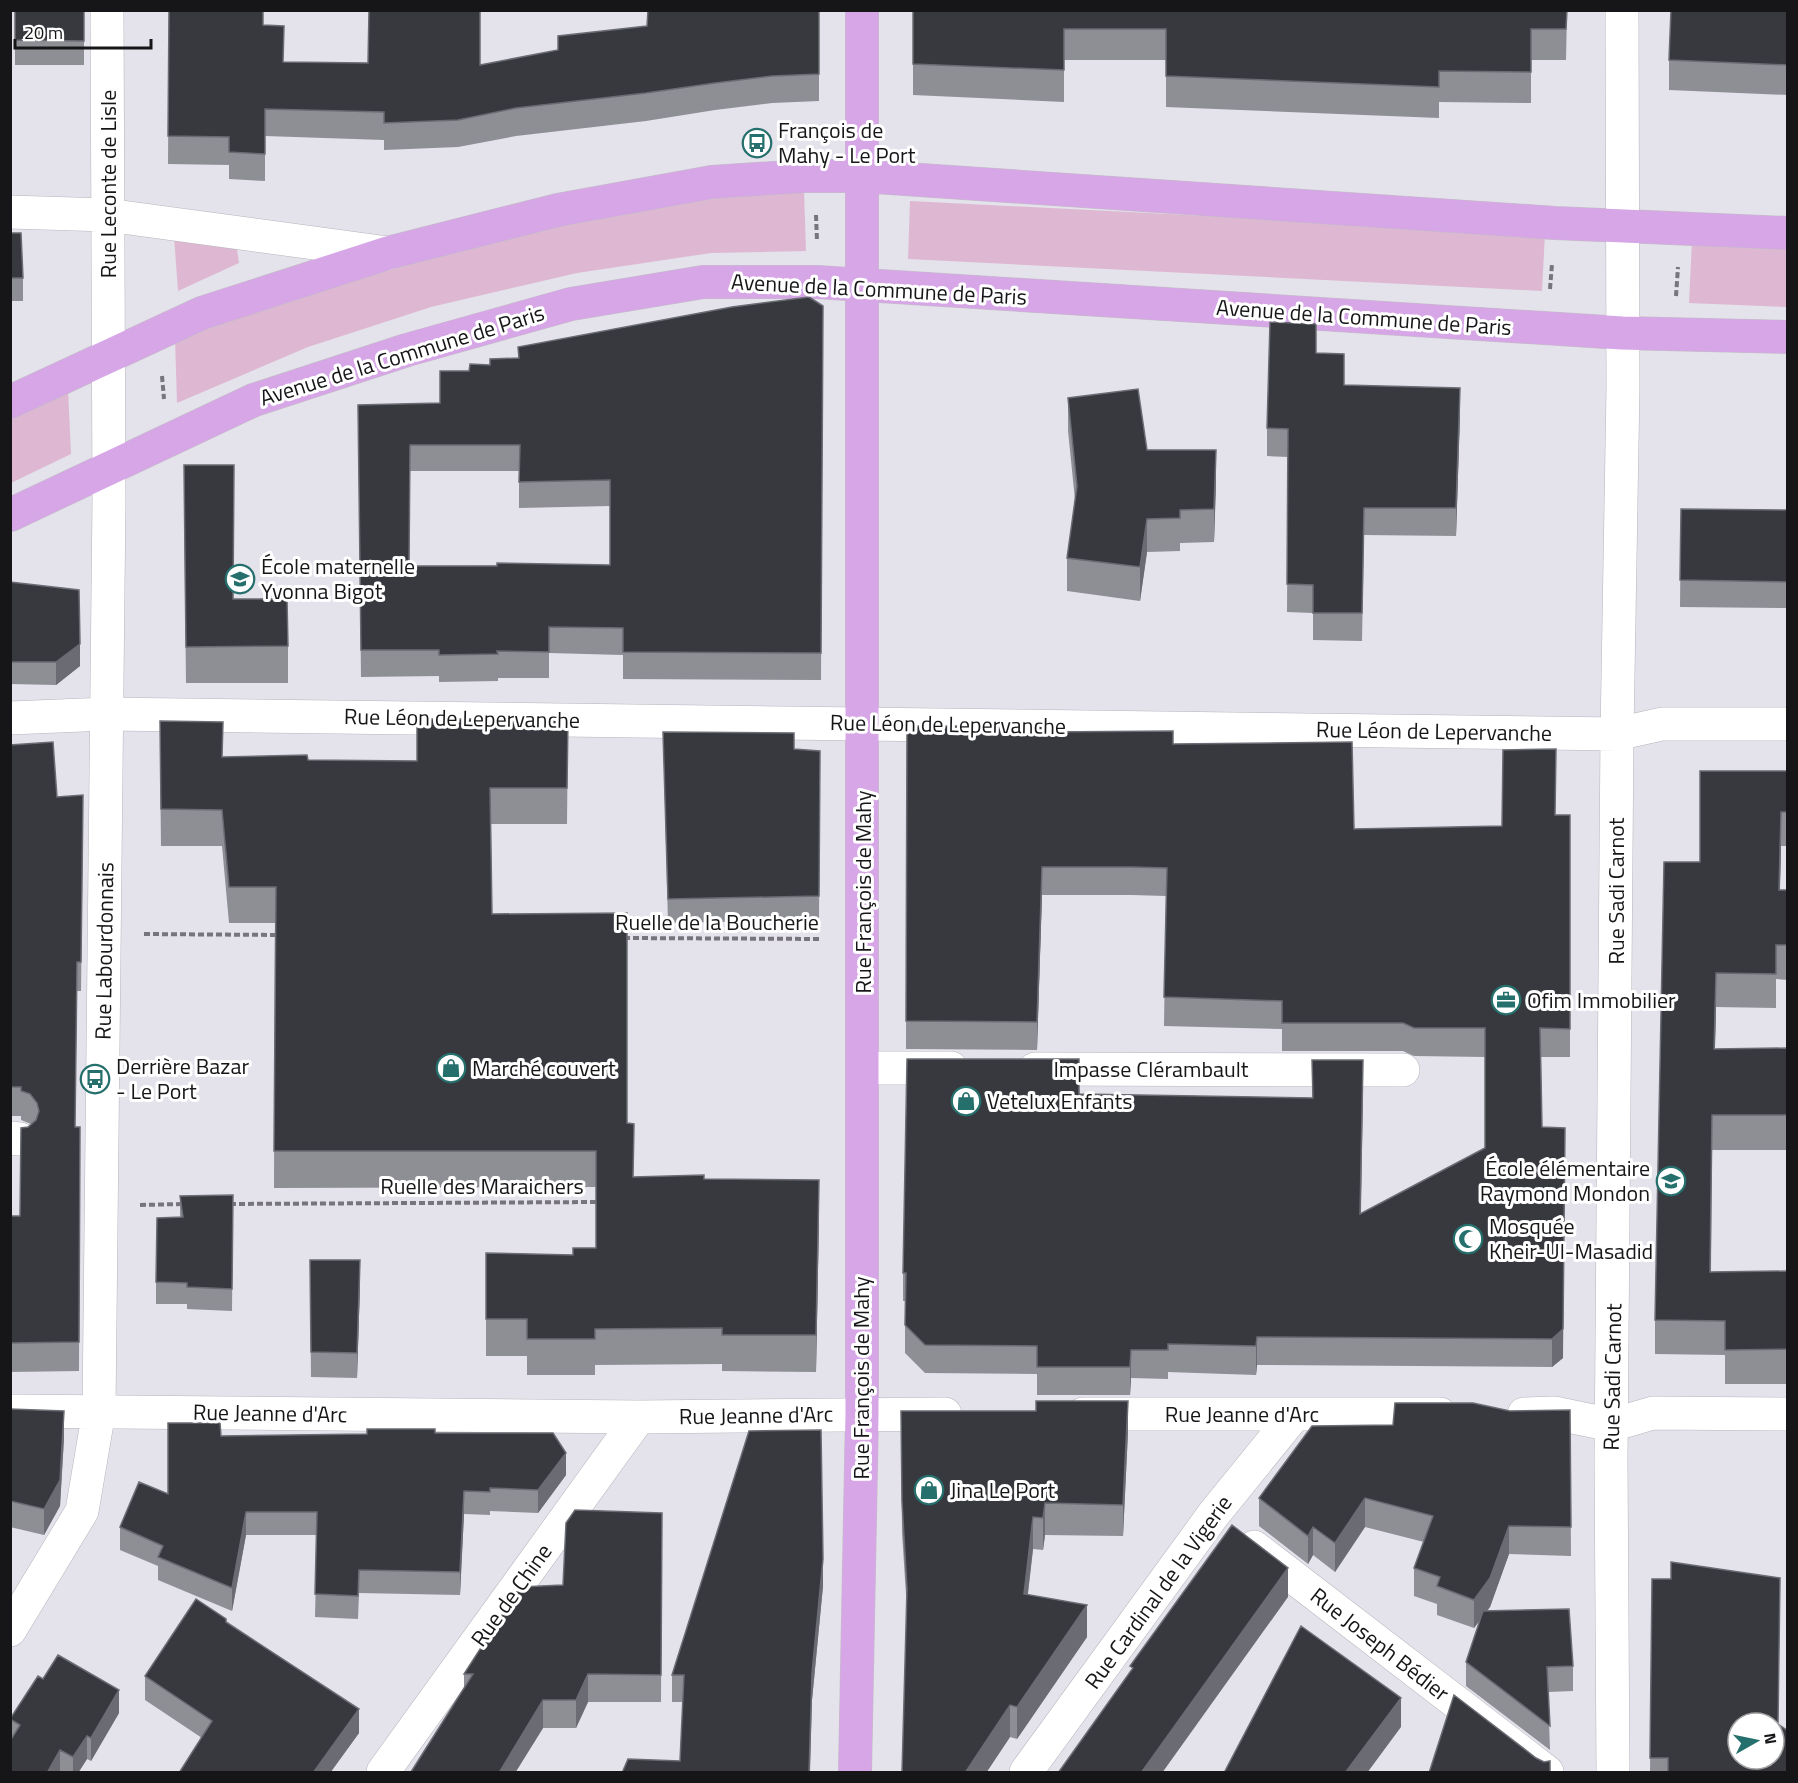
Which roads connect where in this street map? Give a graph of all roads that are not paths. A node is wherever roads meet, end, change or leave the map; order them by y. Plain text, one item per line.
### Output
1 (106, 10) edge
2 (862, 10) edge
3 (1622, 10) edge
4 (861, 176) junction
5 (10, 212) edge
6 (107, 215) junction
7 (1622, 226) junction
8 (1788, 233) edge
9 (388, 253) junction
10 (862, 285) junction
11 (1622, 333) junction
12 (1788, 337) edge
13 (110, 357) junction
14 (10, 402) edge
15 (110, 467) junction
16 (10, 515) edge
17 (107, 714) junction
18 (10, 718) edge
19 (864, 723) junction
20 (1788, 724) edge
21 (1617, 734) junction
22 (863, 1068) junction
23 (1403, 1070) dead end
24 (99, 1411) junction
25 (10, 1412) edge
26 (862, 1414) junction
27 (970, 1414) edge
28 (1054, 1414) edge
29 (1294, 1414) junction
30 (1788, 1414) edge
31 (639, 1417) junction
32 (1612, 1425) junction
33 (1213, 1515) junction
34 (10, 1630) edge
35 (383, 1773) edge
36 (855, 1773) edge
37 (1026, 1773) edge
38 (1547, 1773) edge
39 (1613, 1773) edge

1 - 6 street, Rue Leconte de Lisle
2 - 4 main road, Rue François de Mahy
3 - 7 street, Rue Sadi Carnot
4 - 7 main road
4 - 9 main road
4 - 10 main road, Rue François de Mahy
5 - 6 street
6 - 9 street
6 - 13 street, Rue Leconte de Lisle
7 - 8 main road
7 - 11 street, Rue Sadi Carnot
9 - 13 main road
10 - 11 main road, Avenue de la Commune de Paris
10 - 15 main road, Avenue de la Commune de Paris
10 - 19 main road, Rue François de Mahy
11 - 12 main road, Avenue de la Commune de Paris
11 - 21 street, Rue Sadi Carnot
13 - 14 main road
13 - 15 street, Rue Leconte de Lisle
15 - 16 main road, Avenue de la Commune de Paris
15 - 17 street, Rue Labourdonnais
17 - 18 street, Rue Léon de Lepervanche
17 - 19 street, Rue Léon de Lepervanche
17 - 24 street, Rue Labourdonnais
19 - 21 street, Rue Léon de Lepervanche
19 - 22 main road, Rue François de Mahy
20 - 21 street, Rue Léon de Lepervanche
21 - 32 street, Rue Sadi Carnot
22 - 23 street, Impasse Clérambault
22 - 26 main road, Rue François de Mahy
24 - 25 street, Rue Jeanne d'Arc
24 - 31 street, Rue Jeanne d'Arc
24 - 34 street, Rue Labourdonnais
26 - 27 street, Rue Jeanne d'Arc
26 - 31 street, Rue Jeanne d'Arc
26 - 36 main road, Rue François de Mahy
28 - 29 street, Rue Jeanne d'Arc
29 - 32 street, Rue Jeanne d'Arc
29 - 33 street, Rue Cardinal de la Vigerie
30 - 32 street, Rue Jeanne d'Arc
31 - 35 street, Rue de Chine
32 - 39 street, Rue Sadi Carnot
33 - 37 street, Rue Cardinal de la Vigerie
33 - 38 street, Rue Joseph Bédier

